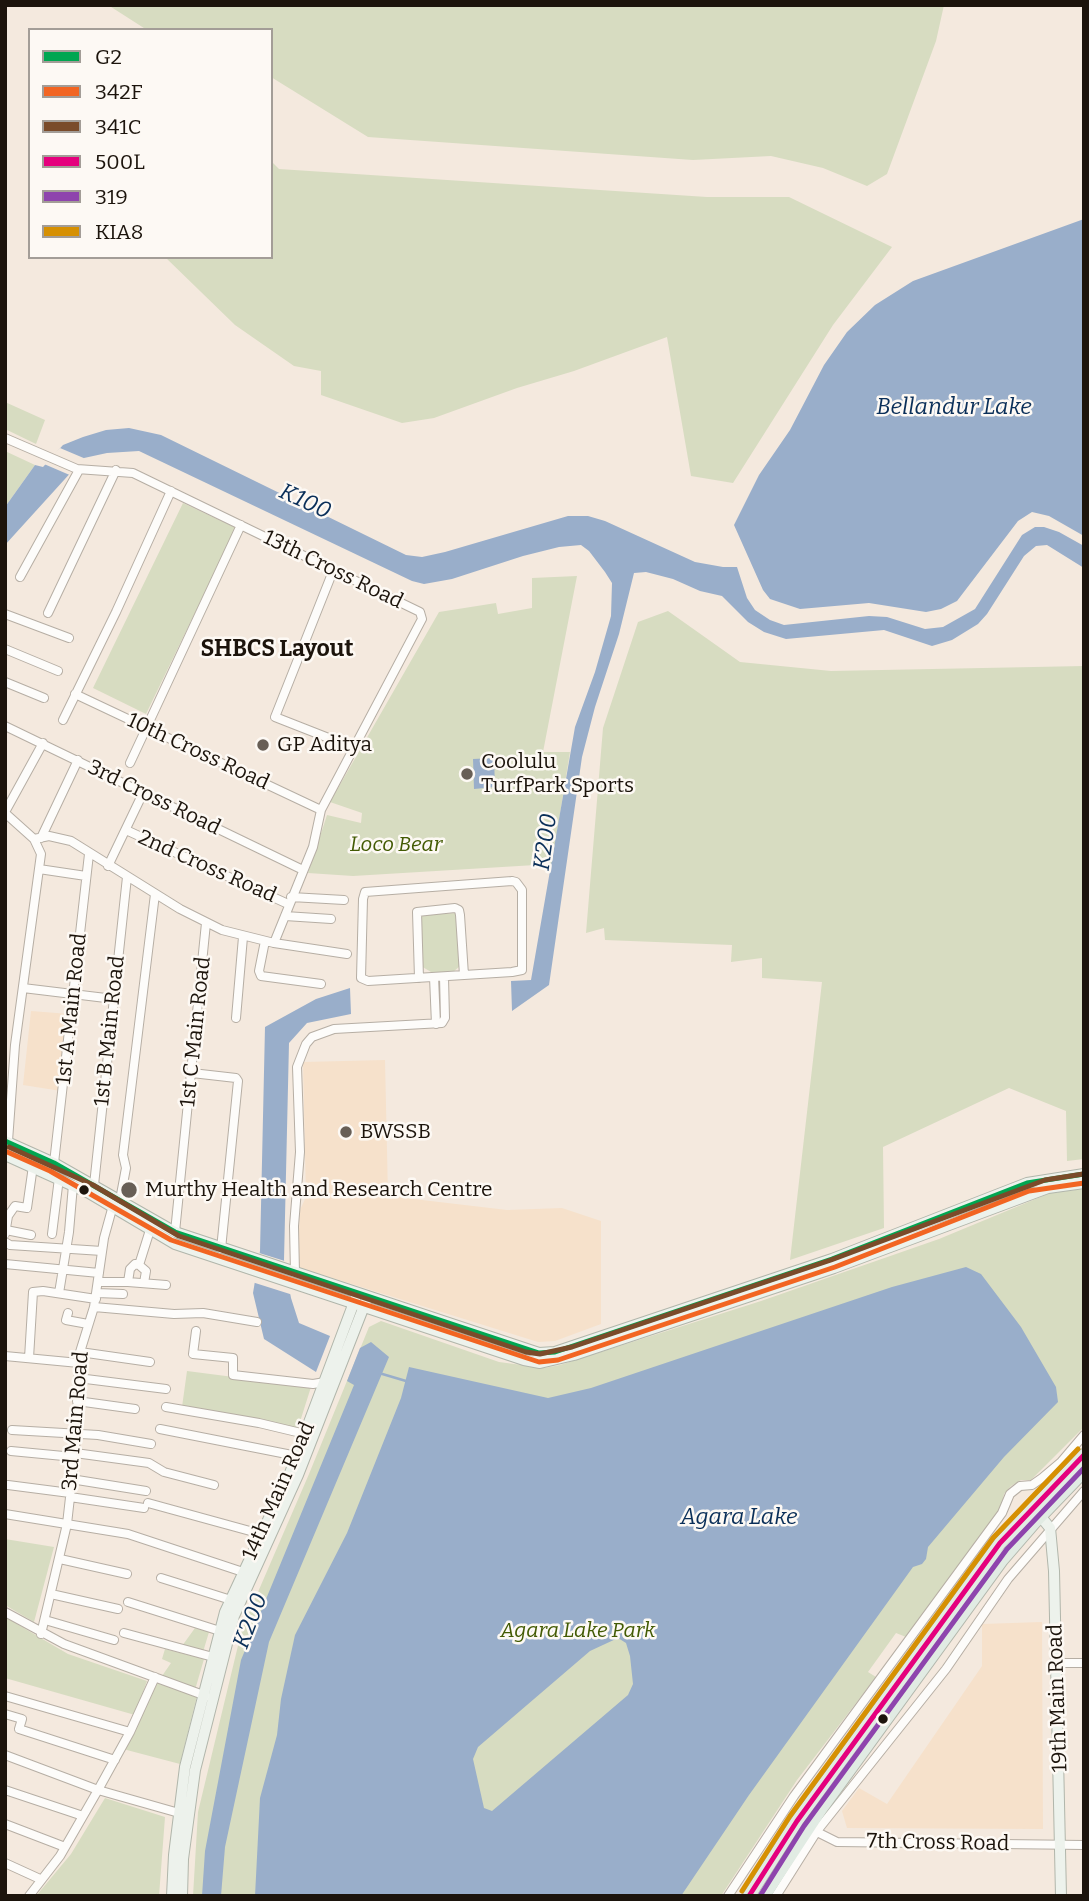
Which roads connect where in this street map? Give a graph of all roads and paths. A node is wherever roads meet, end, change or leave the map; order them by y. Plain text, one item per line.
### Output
1 (5, 438) edge
2 (78, 470) junction
3 (116, 470) junction
4 (171, 491) junction
5 (241, 525) junction
6 (334, 571) junction
7 (20, 577) dead end
8 (48, 613) dead end
9 (5, 614) edge
10 (69, 638) dead end
11 (5, 649) edge
12 (58, 671) dead end
13 (5, 682) edge
14 (75, 694) junction
15 (44, 698) dead end
16 (63, 720) dead end
17 (5, 726) edge
18 (147, 727) junction
19 (43, 743) junction
20 (354, 748) junction
21 (78, 760) junction
22 (130, 763) dead end
23 (143, 793) junction
24 (321, 810) junction
25 (5, 812) edge
26 (126, 830) junction
27 (37, 838) junction
28 (89, 854) junction
29 (108, 866) junction
30 (39, 869) junction
31 (303, 870) junction
32 (86, 876) junction
33 (127, 877) junction
34 (155, 894) junction
35 (344, 900) dead end
36 (290, 901) junction
37 (285, 916) junction
38 (331, 919) dead end
39 (206, 923) junction
40 (243, 936) junction
41 (269, 942) junction
42 (347, 954) dead end
43 (464, 975) junction
44 (434, 977) junction
45 (444, 977) junction
46 (419, 978) junction
47 (321, 984) dead end
48 (23, 988) junction
49 (74, 995) junction
50 (114, 999) junction
51 (236, 1018) dead end
52 (436, 1024) junction
53 (5, 1042) edge
54 (15, 1045) junction
55 (192, 1073) junction
56 (7, 1135) edge
57 (5, 1155) edge
58 (54, 1163) junction
59 (33, 1166) junction
60 (1084, 1174) edge
61 (59, 1178) junction
62 (1084, 1183) edge
63 (73, 1185) junction
64 (94, 1185) junction
65 (116, 1204) junction
66 (10, 1207) edge
67 (150, 1230) junction
68 (6, 1232) edge
69 (175, 1232) junction
70 (52, 1234) dead end
71 (31, 1235) dead end
72 (5, 1242) edge
73 (221, 1248) junction
74 (66, 1249) junction
75 (102, 1251) junction
76 (5, 1264) edge
77 (254, 1264) junction
78 (139, 1265) junction
79 (63, 1269) junction
80 (293, 1275) junction
81 (99, 1278) junction
82 (789, 1278) junction
83 (128, 1282) junction
84 (144, 1283) junction
85 (166, 1285) dead end
86 (59, 1293) junction
87 (122, 1294) dead end
88 (95, 1300) junction
89 (361, 1300) junction
90 (68, 1313) dead end
91 (257, 1322) dead end
92 (88, 1324) junction
93 (196, 1331) dead end
94 (80, 1352) junction
95 (5, 1356) edge
96 (29, 1358) junction
97 (150, 1362) dead end
98 (79, 1363) junction
99 (78, 1378) junction
100 (329, 1379) junction
101 (166, 1389) dead end
102 (77, 1401) junction
103 (166, 1407) dead end
104 (135, 1409) dead end
105 (160, 1429) dead end
106 (12, 1430) dead end
107 (305, 1434) junction
108 (76, 1435) junction
109 (1084, 1436) edge
110 (151, 1444) dead end
111 (11, 1451) dead end
112 (75, 1455) junction
113 (1084, 1455) edge
114 (297, 1456) junction
115 (1084, 1471) edge
116 (71, 1479) junction
117 (8, 1485) dead end
118 (214, 1485) dead end
119 (145, 1490) dead end
120 (1084, 1491) edge
121 (70, 1495) junction
122 (1037, 1512) junction
123 (5, 1514) edge
124 (67, 1524) junction
125 (1050, 1528) junction
126 (261, 1534) junction
127 (60, 1559) junction
128 (243, 1572) junction
129 (127, 1574) dead end
130 (161, 1578) dead end
131 (51, 1594) junction
132 (230, 1600) junction
133 (128, 1602) dead end
134 (118, 1609) dead end
135 (5, 1612) edge
136 (45, 1620) junction
137 (220, 1631) junction
138 (124, 1633) dead end
139 (41, 1634) junction
140 (114, 1640) dead end
141 (213, 1657) junction
142 (1057, 1663) junction
143 (1084, 1663) edge
144 (155, 1677) junction
145 (5, 1696) edge
146 (207, 1696) junction
147 (5, 1714) edge
148 (130, 1732) junction
149 (5, 1755) edge
150 (115, 1760) junction
151 (5, 1790) edge
152 (98, 1790) junction
153 (179, 1813) junction
154 (83, 1816) junction
155 (5, 1824) edge
156 (808, 1827) junction
157 (1061, 1844) junction
158 (1084, 1845) edge
159 (65, 1847) junction
160 (5, 1863) edge
161 (40, 1879) junction
162 (29, 1896) edge
163 (172, 1896) edge
164 (182, 1896) edge
165 (728, 1896) edge
166 (749, 1896) edge
167 (764, 1896) edge
168 (776, 1896) edge
169 (1061, 1896) edge

1 - 2 street
2 - 3 street, 13th Cross Road
2 - 7 street
3 - 4 street, 13th Cross Road
3 - 8 street
4 - 5 street, 13th Cross Road
4 - 14 street
5 - 6 street, 13th Cross Road
5 - 18 street
6 - 20 street
6 - 20 street, 13th Cross Road
9 - 10 street
11 - 12 street
13 - 15 street
14 - 16 street
14 - 18 street, 10th Cross Road
17 - 19 street, 3rd Cross Road
18 - 22 street
18 - 24 street, 10th Cross Road
19 - 21 street, 3rd Cross Road
19 - 25 street
20 - 24 street, 13th Cross Road
21 - 23 street, 3rd Cross Road
21 - 27 street
23 - 26 street
23 - 31 street, 3rd Cross Road
24 - 31 street, 13th Cross Road
25 - 27 street
26 - 29 street
26 - 36 street, 2nd Cross Road
27 - 28 street
27 - 30 street
28 - 29 street
28 - 32 street, 1st A Main Road
29 - 33 street
30 - 32 street
30 - 48 street
31 - 36 street, 13th Cross Road
32 - 49 street, 1st A Main Road
33 - 34 street
33 - 50 street, 1st B Main Road
34 - 39 street
34 - 65 street, 3rd Main Road
35 - 36 street
36 - 37 street, 13th Cross Road
37 - 38 street
37 - 41 street, 13th Cross Road
39 - 40 street
39 - 55 street, 1st C Main Road
40 - 41 street
40 - 51 street
41 - 42 street
41 - 47 street, 13th Cross Road
43 - 45 street
43 - 46 street
43 - 46 street
44 - 45 street
44 - 46 street
44 - 52 street
45 - 52 street
48 - 49 street
48 - 54 street
49 - 50 street
49 - 58 street, 1st A Main Road
50 - 64 street, 1st B Main Road
52 - 80 street
53 - 54 street
54 - 56 street
55 - 69 street, 1st C Main Road
55 - 73 street
56 - 58 main road
57 - 59 main road
58 - 64 main road
59 - 61 main road
59 - 66 street
60 - 82 main road
61 - 63 main road
61 - 70 street
62 - 82 main road
63 - 65 main road
63 - 74 street
64 - 65 main road
65 - 67 main road
65 - 69 main road
65 - 75 street, 3rd Main Road
66 - 68 street
67 - 77 main road
67 - 78 street
68 - 71 street
69 - 73 main road
72 - 74 street
73 - 77 main road
74 - 75 street
74 - 79 street
75 - 81 street, 3rd Main Road
76 - 79 street
77 - 80 main road
78 - 83 street
78 - 84 street
79 - 81 street
79 - 86 street
80 - 89 main road
81 - 83 street
81 - 88 street, 3rd Main Road
82 - 89 main road
83 - 84 street
84 - 85 street
86 - 88 street
86 - 96 street
87 - 88 street
88 - 91 street
88 - 92 street, 3rd Main Road
89 - 100 main road, 14th Main Road
90 - 92 street
92 - 94 street, 3rd Main Road
93 - 100 street
94 - 97 street
94 - 98 street, 3rd Main Road
95 - 96 street
96 - 98 street
98 - 99 street, 3rd Main Road
99 - 101 street
99 - 102 street, 3rd Main Road
100 - 107 main road, 14th Main Road
100 - 146 main road, 14th Main Road
102 - 104 street
102 - 108 street, 3rd Main Road
103 - 107 street
105 - 114 street
106 - 108 street
107 - 114 main road, 14th Main Road
108 - 110 street
108 - 112 street, 3rd Main Road
109 - 165 street
111 - 112 street
112 - 116 street, 3rd Main Road
112 - 118 street
113 - 122 highway
114 - 126 main road, 14th Main Road
115 - 122 highway
116 - 119 street
116 - 121 street, 3rd Main Road
117 - 121 street
120 - 125 street
121 - 124 street, 3rd Main Road
121 - 126 street
122 - 125 main road
122 - 156 highway
123 - 124 street
124 - 127 street, 3rd Main Road
124 - 128 street
125 - 142 main road, 19th Main Road
125 - 156 street
126 - 128 main road, 14th Main Road
127 - 129 street
127 - 131 street, 3rd Main Road
128 - 132 main road, 14th Main Road
130 - 132 street
131 - 134 street
131 - 136 street, 3rd Main Road
132 - 137 main road, 14th Main Road
133 - 137 street
135 - 139 street
136 - 139 street, 3rd Main Road
136 - 140 street
137 - 141 main road, 14th Main Road
138 - 141 street
139 - 144 street
141 - 146 main road, 14th Main Road
142 - 143 street
142 - 157 main road, 19th Main Road
144 - 146 street
144 - 148 street
145 - 148 street
146 - 153 main road, 14th Main Road
146 - 164 main road, 14th Main Road
147 - 150 street
148 - 150 street
149 - 152 street
150 - 152 street
151 - 154 street
152 - 153 street
152 - 154 street
153 - 163 main road, 14th Main Road
154 - 159 street
155 - 159 street
156 - 157 street, 7th Cross Road
156 - 166 highway
156 - 167 highway
156 - 168 street
157 - 158 street, 7th Cross Road
157 - 169 main road, 19th Main Road
159 - 161 street
160 - 161 street
161 - 162 street

